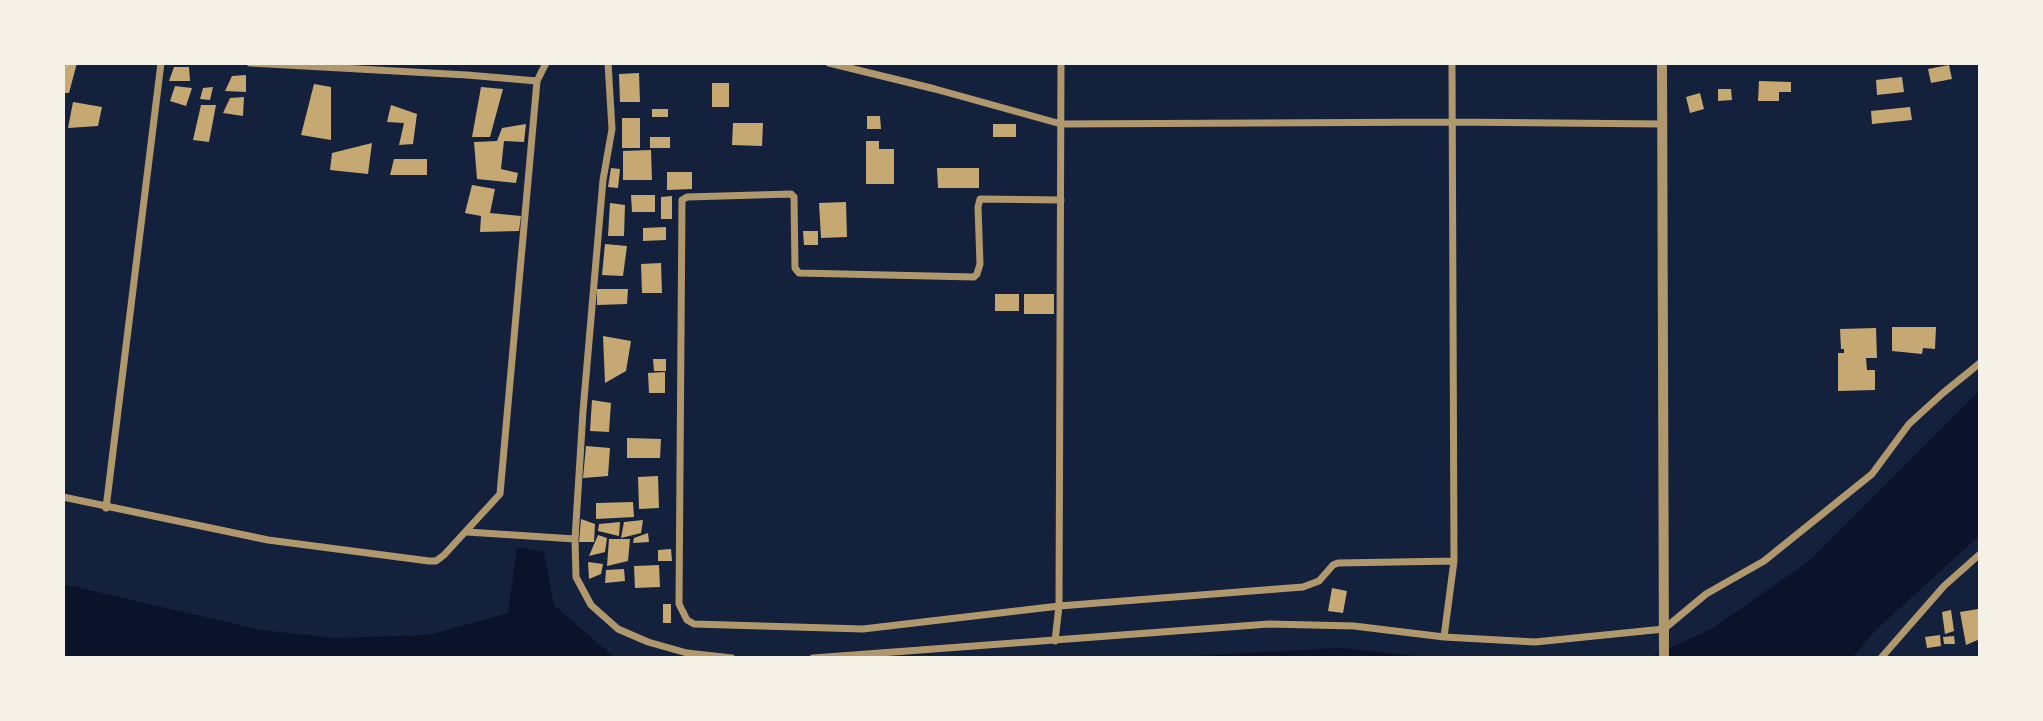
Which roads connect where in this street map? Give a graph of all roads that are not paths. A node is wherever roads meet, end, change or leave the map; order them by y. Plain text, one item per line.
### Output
1 (161, 63) edge
2 (250, 63) edge
3 (546, 63) edge
4 (608, 63) edge
5 (829, 63) edge
6 (1061, 63) edge
7 (1452, 63) edge
8 (1662, 63) edge
9 (537, 81) junction
10 (1453, 122) junction
11 (1061, 124) junction
12 (1662, 124) junction
13 (1061, 200) junction
14 (1980, 362) edge
15 (63, 497) edge
16 (106, 508) junction
17 (467, 532) junction
18 (575, 539) junction
19 (1980, 554) edge
20 (1454, 561) junction
21 (1059, 606) junction
22 (1664, 629) junction
23 (1444, 636) junction
24 (1055, 641) junction
25 (732, 658) edge
26 (813, 658) edge
27 (1664, 658) edge
28 (1881, 658) edge

1 - 16 street
2 - 9 street
3 - 9 street
4 - 18 street
5 - 11 street
6 - 11 street
7 - 10 street
8 - 12 street
9 - 17 street
10 - 11 street
10 - 12 street
10 - 20 street
11 - 13 street
12 - 22 street
13 - 21 street
13 - 21 street
14 - 22 street
15 - 16 street
16 - 17 street
17 - 18 street
18 - 25 street
19 - 28 street
20 - 21 street
20 - 23 street
21 - 24 street
22 - 23 street
22 - 27 street
23 - 24 street
24 - 26 street

